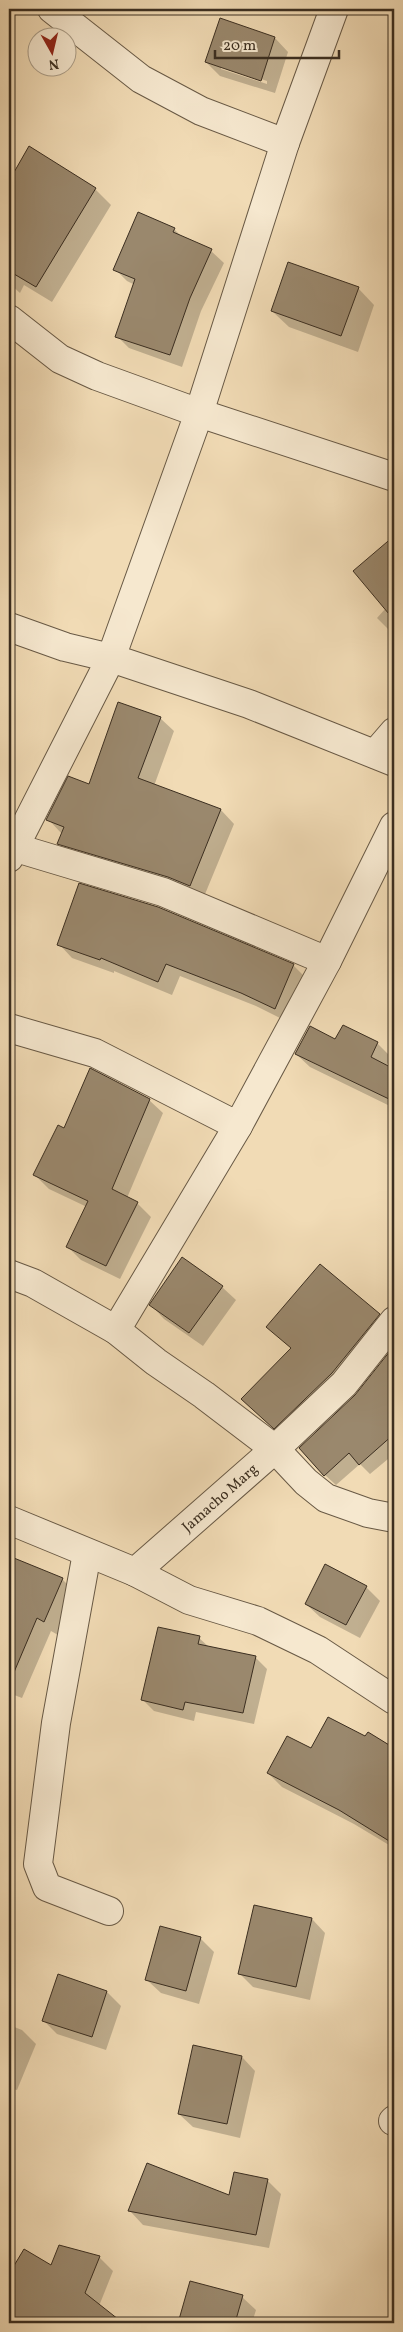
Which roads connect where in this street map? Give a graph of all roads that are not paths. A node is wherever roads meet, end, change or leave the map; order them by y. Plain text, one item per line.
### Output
1 (52, 9) edge
2 (334, 9) edge
3 (285, 143) junction
4 (9, 319) edge
5 (200, 413) junction
6 (394, 477) edge
7 (9, 627) edge
8 (111, 658) junction
9 (394, 732) edge
10 (385, 758) edge
11 (394, 826) edge
12 (11, 852) edge
13 (327, 961) junction
14 (9, 1028) edge
15 (238, 1126) junction
16 (9, 1274) edge
17 (394, 1321) edge
18 (116, 1330) junction
19 (275, 1449) junction
20 (394, 1518) edge
21 (9, 1520) edge
22 (87, 1553) junction
23 (135, 1572) junction
24 (394, 1700) edge
25 (109, 1911) dead end

1 - 3 street
2 - 3 street
3 - 5 street
4 - 5 street
5 - 6 street
5 - 8 street
7 - 8 street
8 - 10 street
8 - 12 street
9 - 10 street
11 - 13 street
12 - 13 street
13 - 15 street
14 - 15 street
15 - 18 street
16 - 18 street
17 - 19 street, Jamacho Marg
18 - 19 street
19 - 20 street
19 - 23 street, Jamacho Marg
21 - 22 street
22 - 23 street
22 - 25 street
23 - 24 street

